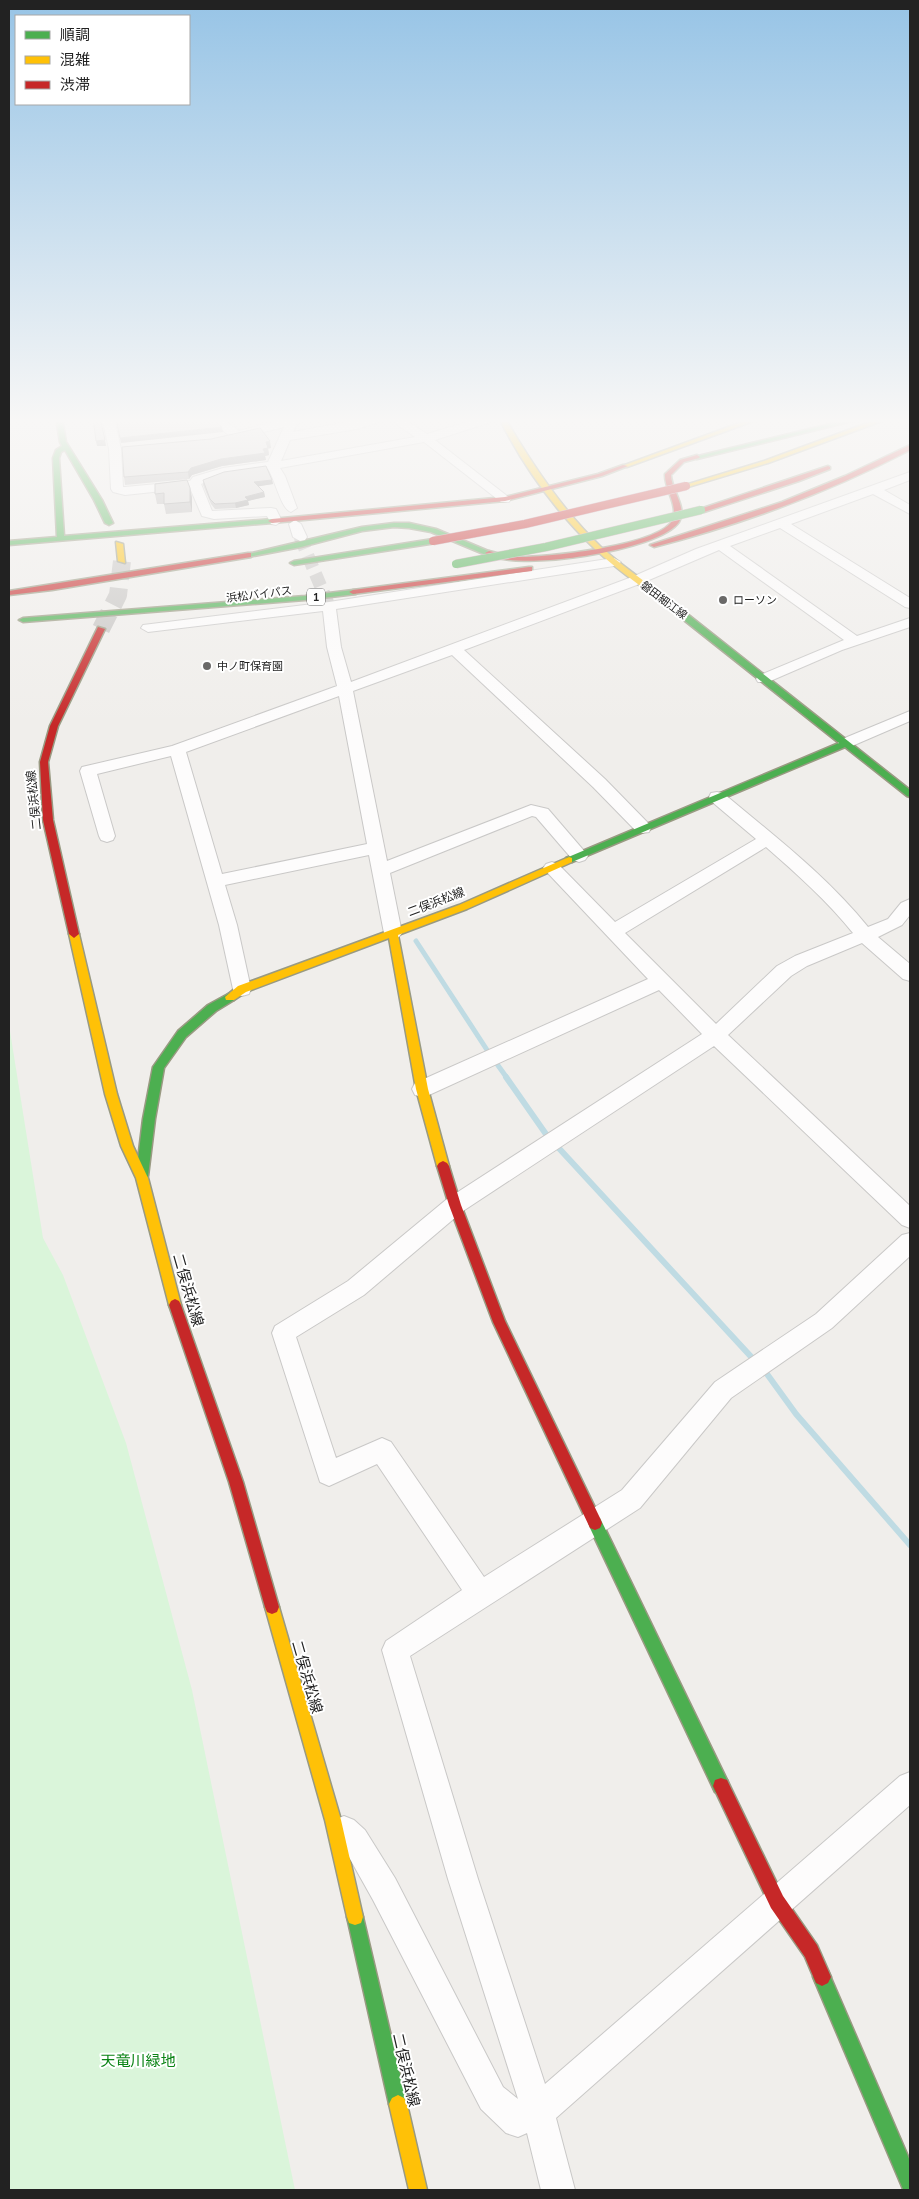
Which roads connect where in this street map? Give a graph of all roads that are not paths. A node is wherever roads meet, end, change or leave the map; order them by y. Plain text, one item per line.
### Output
1 (60, 521) edge
2 (276, 521) joint
3 (280, 521) edge
4 (538, 521) edge
5 (575, 521) edge
6 (656, 521) edge
7 (675, 521) edge
8 (740, 521) edge
9 (787, 521) edge
10 (781, 523) junction
11 (295, 524) dead end
12 (300, 537) tunnel mouth
13 (61, 538) junction
14 (9, 543) edge
15 (119, 544) dead end
16 (720, 545) junction
17 (608, 556) junction
18 (122, 561) tunnel mouth
19 (283, 564) dead end
20 (452, 564) dead end
21 (216, 572) dead end
22 (392, 575) dead end
23 (637, 580) junction
24 (35, 590) junction
25 (9, 592) edge
26 (910, 604) edge
27 (329, 606) junction
28 (23, 620) junction
29 (9, 622) edge
30 (910, 622) edge
31 (148, 628) dead end
32 (102, 629) tunnel mouth
33 (854, 641) junction
34 (454, 649) junction
35 (763, 679) junction
36 (345, 688) junction
37 (910, 716) edge
38 (846, 743) junction
39 (177, 750) junction
40 (910, 794) edge
41 (717, 797) junction
42 (643, 828) junction
43 (107, 836) dead end
44 (768, 839) junction
45 (376, 848) junction
46 (579, 856) junction
47 (552, 868) junction
48 (380, 870) junction
49 (216, 882) junction
50 (910, 905) edge
51 (613, 932) junction
52 (393, 933) junction
53 (865, 936) junction
54 (910, 974) edge
55 (661, 981) junction
56 (242, 989) junction
57 (716, 1035) junction
58 (422, 1089) junction
59 (142, 1178) junction
60 (455, 1205) junction
61 (910, 1219) edge
62 (910, 1242) edge
63 (595, 1522) junction
64 (480, 1594) junction
65 (910, 1786) edge
66 (333, 1820) junction
67 (777, 1902) junction
68 (538, 2112) junction
69 (910, 2182) edge
70 (418, 2190) edge
71 (558, 2190) edge

1 - 13 main road
2 - 3 main road
2 - 13 main road
4 - 19 main road, bridge
5 - 17 main road, 磐田細江線
6 - 20 main road, bridge
7 - 17 main road, 1
8 - 17 main road, 1
9 - 10 street
10 - 16 street
10 - 26 street
11 - 12 street
13 - 14 main road
15 - 18 main road
16 - 23 street
16 - 33 street
17 - 23 main road, 磐田細江線
17 - 24 main road, 1
17 - 27 street
17 - 28 main road, 1
21 - 24 main road, 1
22 - 28 main road, 浜松バイパス / 1
23 - 34 street
23 - 35 main road, 磐田細江線
24 - 25 main road, 1
27 - 31 street
27 - 36 street
28 - 29 main road, 浜松バイパス / 1
30 - 33 street
32 - 59 main road, 二俣浜松線
33 - 35 street
34 - 36 street
34 - 42 street
35 - 38 main road, 磐田細江線
36 - 39 street
36 - 45 street
37 - 38 street
38 - 40 main road, 磐田細江線
38 - 41 main road, 二俣浜松線
39 - 43 street
39 - 49 street
41 - 42 main road, 二俣浜松線
41 - 44 street
42 - 46 main road, 二俣浜松線
44 - 51 street
44 - 53 street
45 - 48 street
45 - 49 street
46 - 47 main road, 二俣浜松線
46 - 48 street
47 - 51 street
47 - 52 main road, 二俣浜松線
48 - 52 street
49 - 56 street
50 - 53 street
51 - 55 street
52 - 56 main road, 二俣浜松線
52 - 58 main road
53 - 54 street
53 - 57 street
55 - 57 street
55 - 58 street
56 - 59 main road, 二俣浜松線
57 - 60 street
57 - 61 street
58 - 60 main road
59 - 66 main road, 二俣浜松線
60 - 63 main road
60 - 64 street
62 - 63 street
63 - 64 street
63 - 67 main road
64 - 68 street
65 - 67 street
66 - 68 street
66 - 70 main road, 二俣浜松線
67 - 68 street
67 - 69 main road
68 - 71 street

